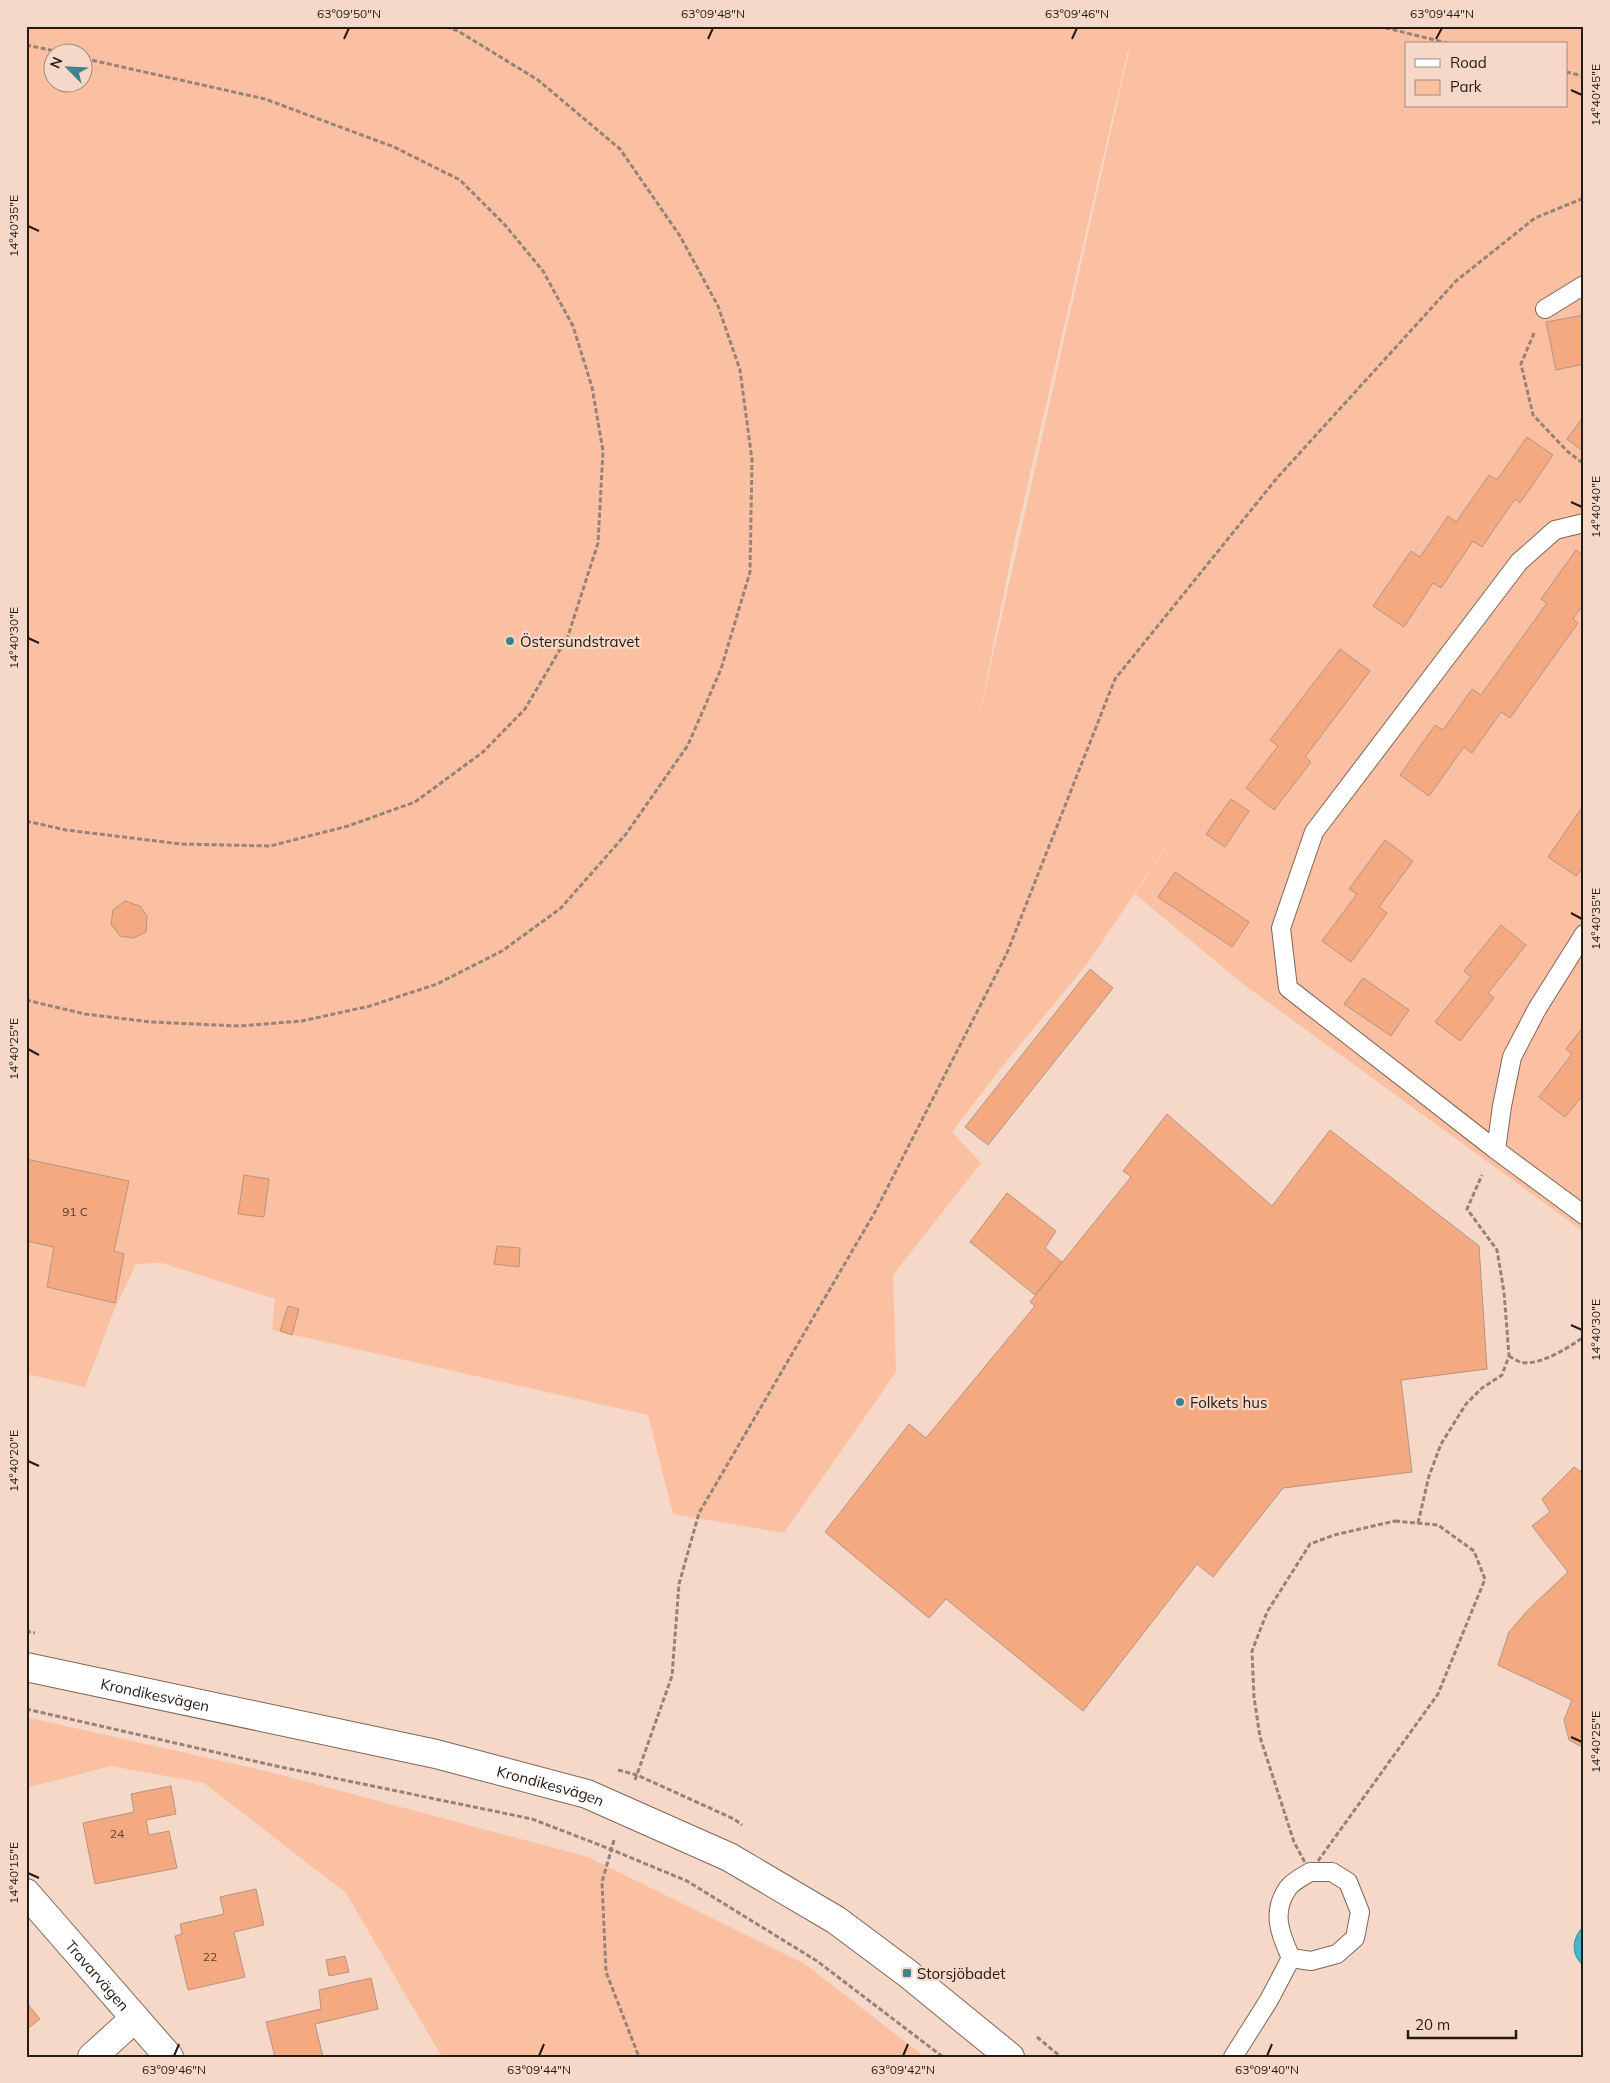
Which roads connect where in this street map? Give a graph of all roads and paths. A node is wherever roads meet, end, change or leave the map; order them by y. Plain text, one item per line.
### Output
1 (444, 26) edge
2 (1378, 26) edge
3 (1443, 42) edge
4 (26, 45) edge
5 (42, 48) edge
6 (92, 60) edge
7 (1568, 72) edge
8 (1584, 76) edge
9 (1584, 198) edge
10 (1584, 285) edge
11 (1545, 309) joint
12 (1584, 464) edge
13 (1584, 523) edge
14 (26, 821) edge
15 (1584, 934) edge
16 (26, 1000) edge
17 (1496, 1150) junction
18 (1584, 1215) edge
19 (1584, 1337) edge
20 (1509, 1356) junction
21 (1418, 1523) junction
22 (26, 1667) edge
23 (26, 1709) edge
24 (624, 1810) junction
25 (610, 1849) junction
26 (1310, 1872) junction
27 (26, 1893) edge
28 (1291, 1958) junction
29 (134, 2019) junction
30 (92, 2057) edge
31 (169, 2057) edge
32 (639, 2057) edge
33 (943, 2057) edge
34 (1010, 2057) edge
35 (1233, 2057) edge

1 - 16 path
2 - 3 path
4 - 5 path
6 - 14 path
7 - 8 path
9 - 24 path
10 - 11 lane
11 - 12 path
13 - 17 lane
15 - 17 lane
17 - 18 lane
17 - 20 path
19 - 20 path
20 - 21 path
21 - 26 path
21 - 26 path
22 - 24 street, Krondikesvägen
23 - 25 path
24 - 25 path
24 - 34 street, Krondikesvägen
25 - 32 path
25 - 33 path
26 - 28 lane
26 - 28 lane
27 - 29 street, Travarvägen
28 - 35 lane
29 - 30 street
29 - 31 street, Travarvägen

